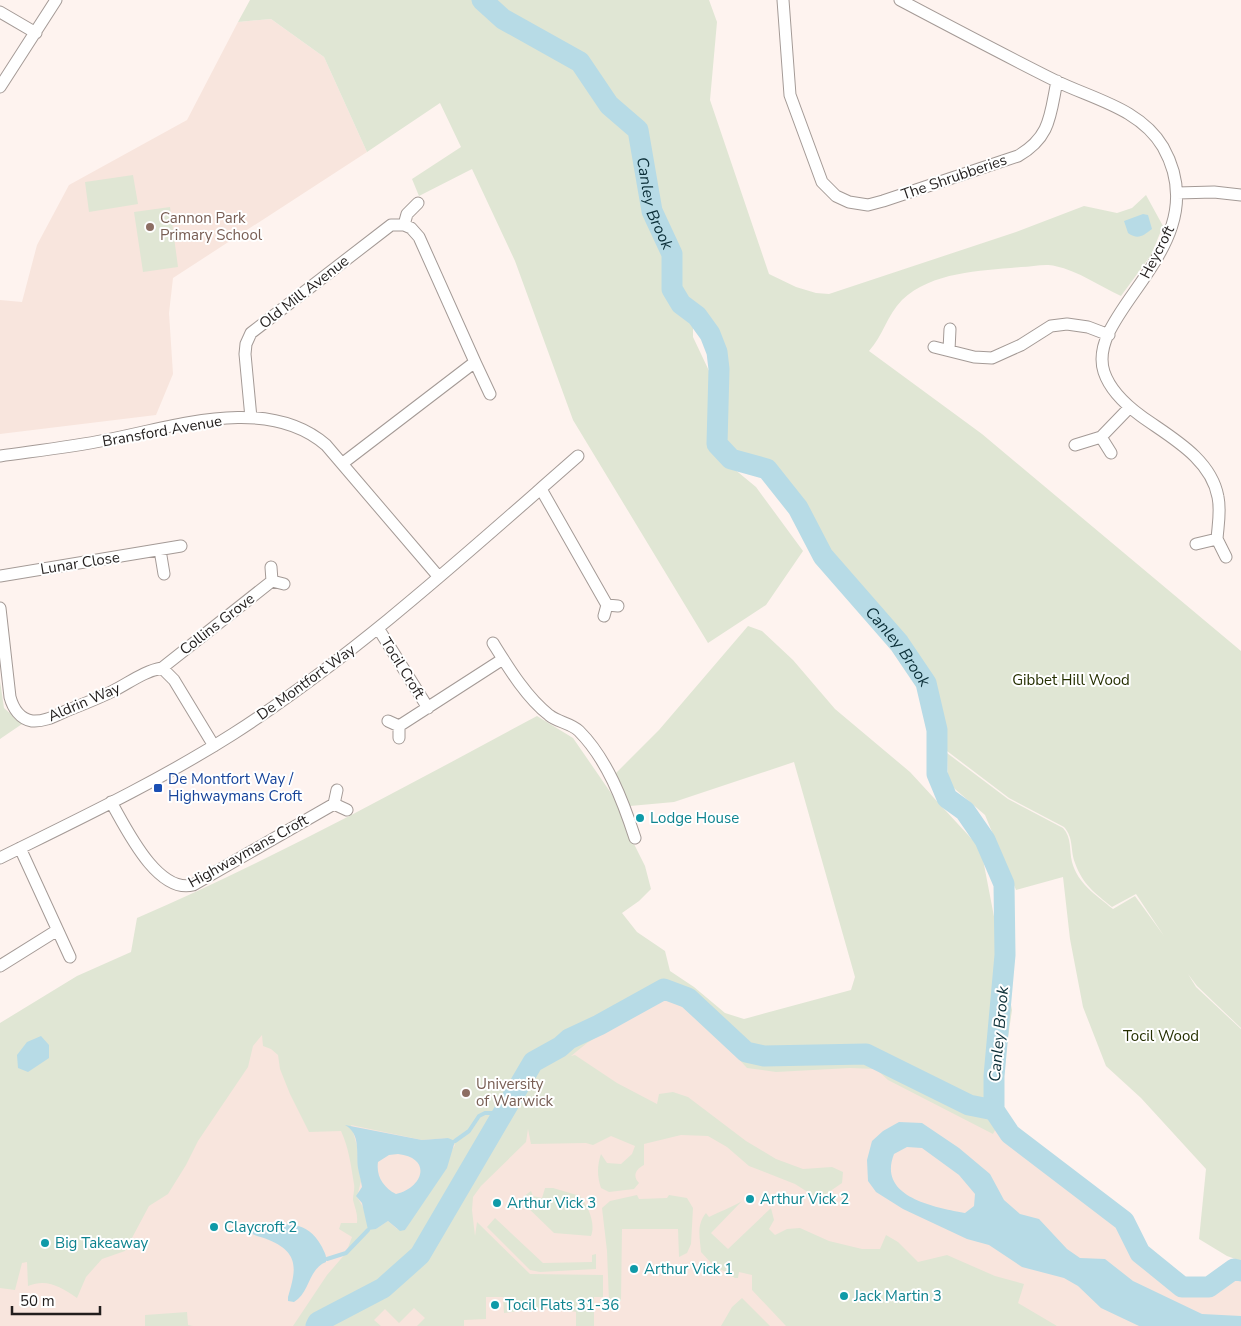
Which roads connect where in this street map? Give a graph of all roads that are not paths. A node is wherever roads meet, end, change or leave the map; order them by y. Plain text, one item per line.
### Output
1 (56, 0) edge
2 (783, 0) edge
3 (900, 0) edge
4 (0, 12) edge
5 (36, 33) junction
6 (1057, 81) junction
7 (0, 86) edge
8 (1177, 193) junction
9 (1241, 195) edge
10 (418, 203) dead end
11 (404, 225) junction
12 (950, 329) dead end
13 (1109, 335) junction
14 (934, 347) dead end
15 (949, 350) junction
16 (475, 362) junction
17 (490, 394) dead end
18 (1129, 408) junction
19 (251, 418) junction
20 (1101, 437) junction
21 (1076, 445) dead end
22 (1110, 453) dead end
23 (0, 456) edge
24 (578, 456) dead end
25 (343, 463) junction
26 (540, 488) junction
27 (1217, 539) junction
28 (1196, 544) dead end
29 (181, 546) dead end
30 (160, 550) junction
31 (1226, 557) dead end
32 (271, 567) dead end
33 (164, 574) dead end
34 (0, 576) edge
35 (438, 576) junction
36 (272, 581) junction
37 (284, 584) dead end
38 (0, 608) edge
39 (610, 609) dead end
40 (378, 628) junction
41 (493, 643) dead end
42 (503, 658) junction
43 (162, 668) junction
44 (428, 708) junction
45 (388, 721) dead end
46 (399, 726) junction
47 (399, 738) dead end
48 (214, 746) junction
49 (337, 790) dead end
50 (111, 802) junction
51 (334, 804) junction
52 (347, 810) dead end
53 (635, 838) dead end
54 (20, 848) junction
55 (0, 858) edge
56 (56, 931) junction
57 (70, 957) dead end
58 (0, 966) edge

1 - 5 street
2 - 6 street, The Shrubberies
3 - 6 street
4 - 5 street
5 - 7 street
6 - 8 street, Heycroft
8 - 9 street
8 - 13 street, Heycroft
10 - 11 street
11 - 16 street
11 - 19 street, Old Mill Avenue
12 - 15 street
13 - 15 street
13 - 18 street, Heycroft
14 - 15 street
16 - 17 street
16 - 25 street
18 - 20 street
18 - 27 street, Heycroft
19 - 23 street, Bransford Avenue
19 - 25 street, Bransford Avenue
20 - 21 street
20 - 22 street
24 - 26 street, De Montfort Way
25 - 35 street, Bransford Avenue
26 - 35 street, De Montfort Way
26 - 39 street
27 - 28 street
27 - 31 street, Heycroft
29 - 30 street, Lunar Close
30 - 33 street
30 - 34 street, Lunar Close
32 - 36 street
35 - 40 street, De Montfort Way
36 - 37 street
36 - 43 street, Collins Grove
38 - 43 street, Aldrin Way
40 - 44 street, Tocil Croft
40 - 48 street, De Montfort Way
41 - 42 street
42 - 44 street, Tocil Croft
42 - 53 street
43 - 48 street
44 - 46 street, Tocil Croft
45 - 46 street
46 - 47 street
48 - 50 street, De Montfort Way
49 - 51 street
50 - 51 street, Highwaymans Croft
50 - 54 street, De Montfort Way
51 - 52 street
54 - 55 street, De Montfort Way
54 - 56 street
56 - 57 street
56 - 58 street

